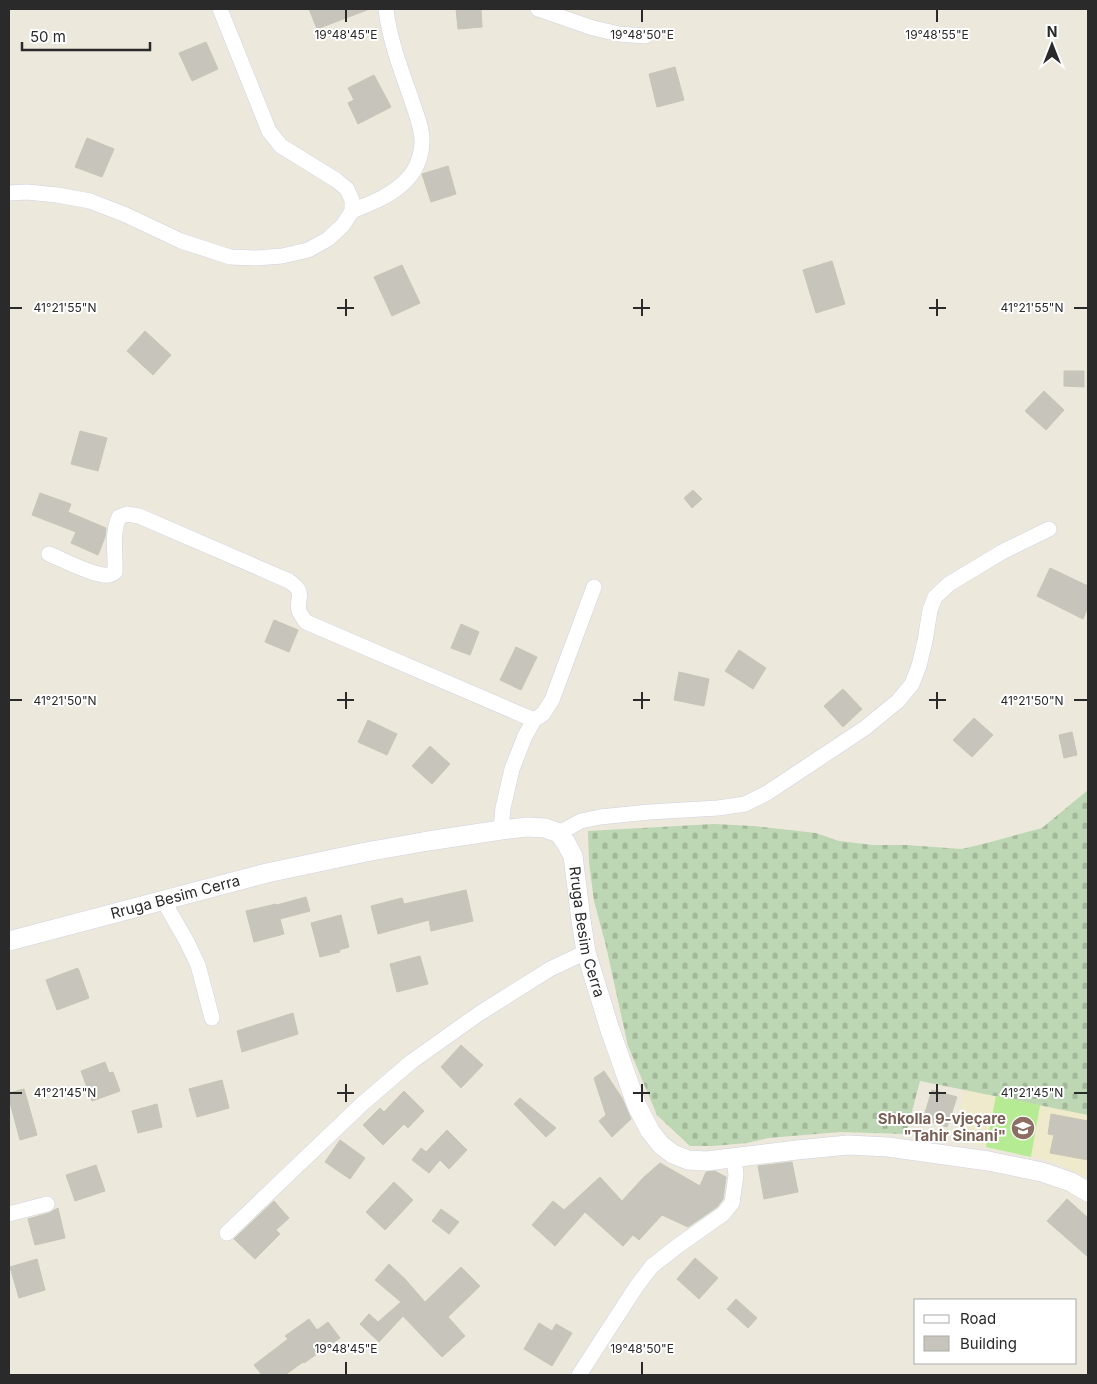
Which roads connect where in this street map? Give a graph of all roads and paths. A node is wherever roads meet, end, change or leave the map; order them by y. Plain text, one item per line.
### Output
1 (220, 9) edge
2 (386, 9) edge
3 (538, 9) edge
4 (645, 36) dead end
5 (9, 193) edge
6 (352, 211) junction
7 (1049, 529) dead end
8 (49, 554) dead end
9 (594, 587) dead end
10 (534, 720) junction
11 (501, 830) junction
12 (559, 833) junction
13 (163, 900) junction
14 (9, 941) edge
15 (586, 952) junction
16 (212, 1018) dead end
17 (734, 1158) junction
18 (1088, 1192) edge
19 (47, 1204) dead end
20 (9, 1214) edge
21 (227, 1233) dead end
22 (579, 1375) edge

1 - 6 street
2 - 6 street
3 - 4 street
5 - 6 street
7 - 12 street
8 - 10 street
9 - 10 street
10 - 11 street
11 - 12 street, Rruga Besim Cerra
11 - 13 street, Rruga Besim Cerra
12 - 15 street, Rruga Besim Cerra
13 - 14 street, Rruga Besim Cerra
13 - 16 street
15 - 17 street, Rruga Besim Cerra
15 - 21 street
17 - 18 street, Rruga Besim Cerra
17 - 22 street
19 - 20 street

